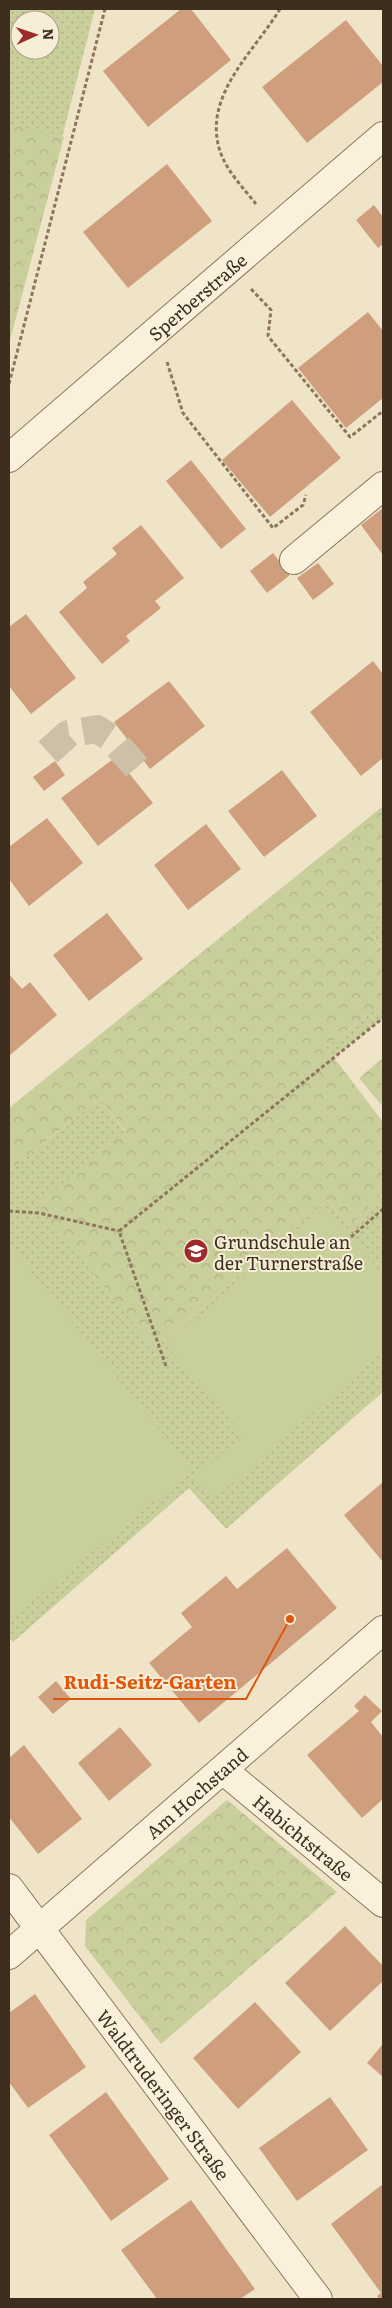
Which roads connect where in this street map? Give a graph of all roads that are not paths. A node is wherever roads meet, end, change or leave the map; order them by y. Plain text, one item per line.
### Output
1 (383, 136) edge
2 (9, 458) edge
3 (383, 486) edge
4 (294, 560) dead end
5 (383, 1630) edge
6 (223, 1770) junction
7 (9, 1888) edge
8 (383, 1904) edge
9 (38, 1929) junction
10 (9, 1955) edge
11 (318, 2299) edge

1 - 2 street, Sperberstraße
3 - 4 street
5 - 6 street, Am Hochstand
6 - 8 street, Habichtstraße
6 - 9 street, Am Hochstand
7 - 9 street, Waldtruderinger Straße
9 - 10 street, Am Hochstand
9 - 11 street, Waldtruderinger Straße

